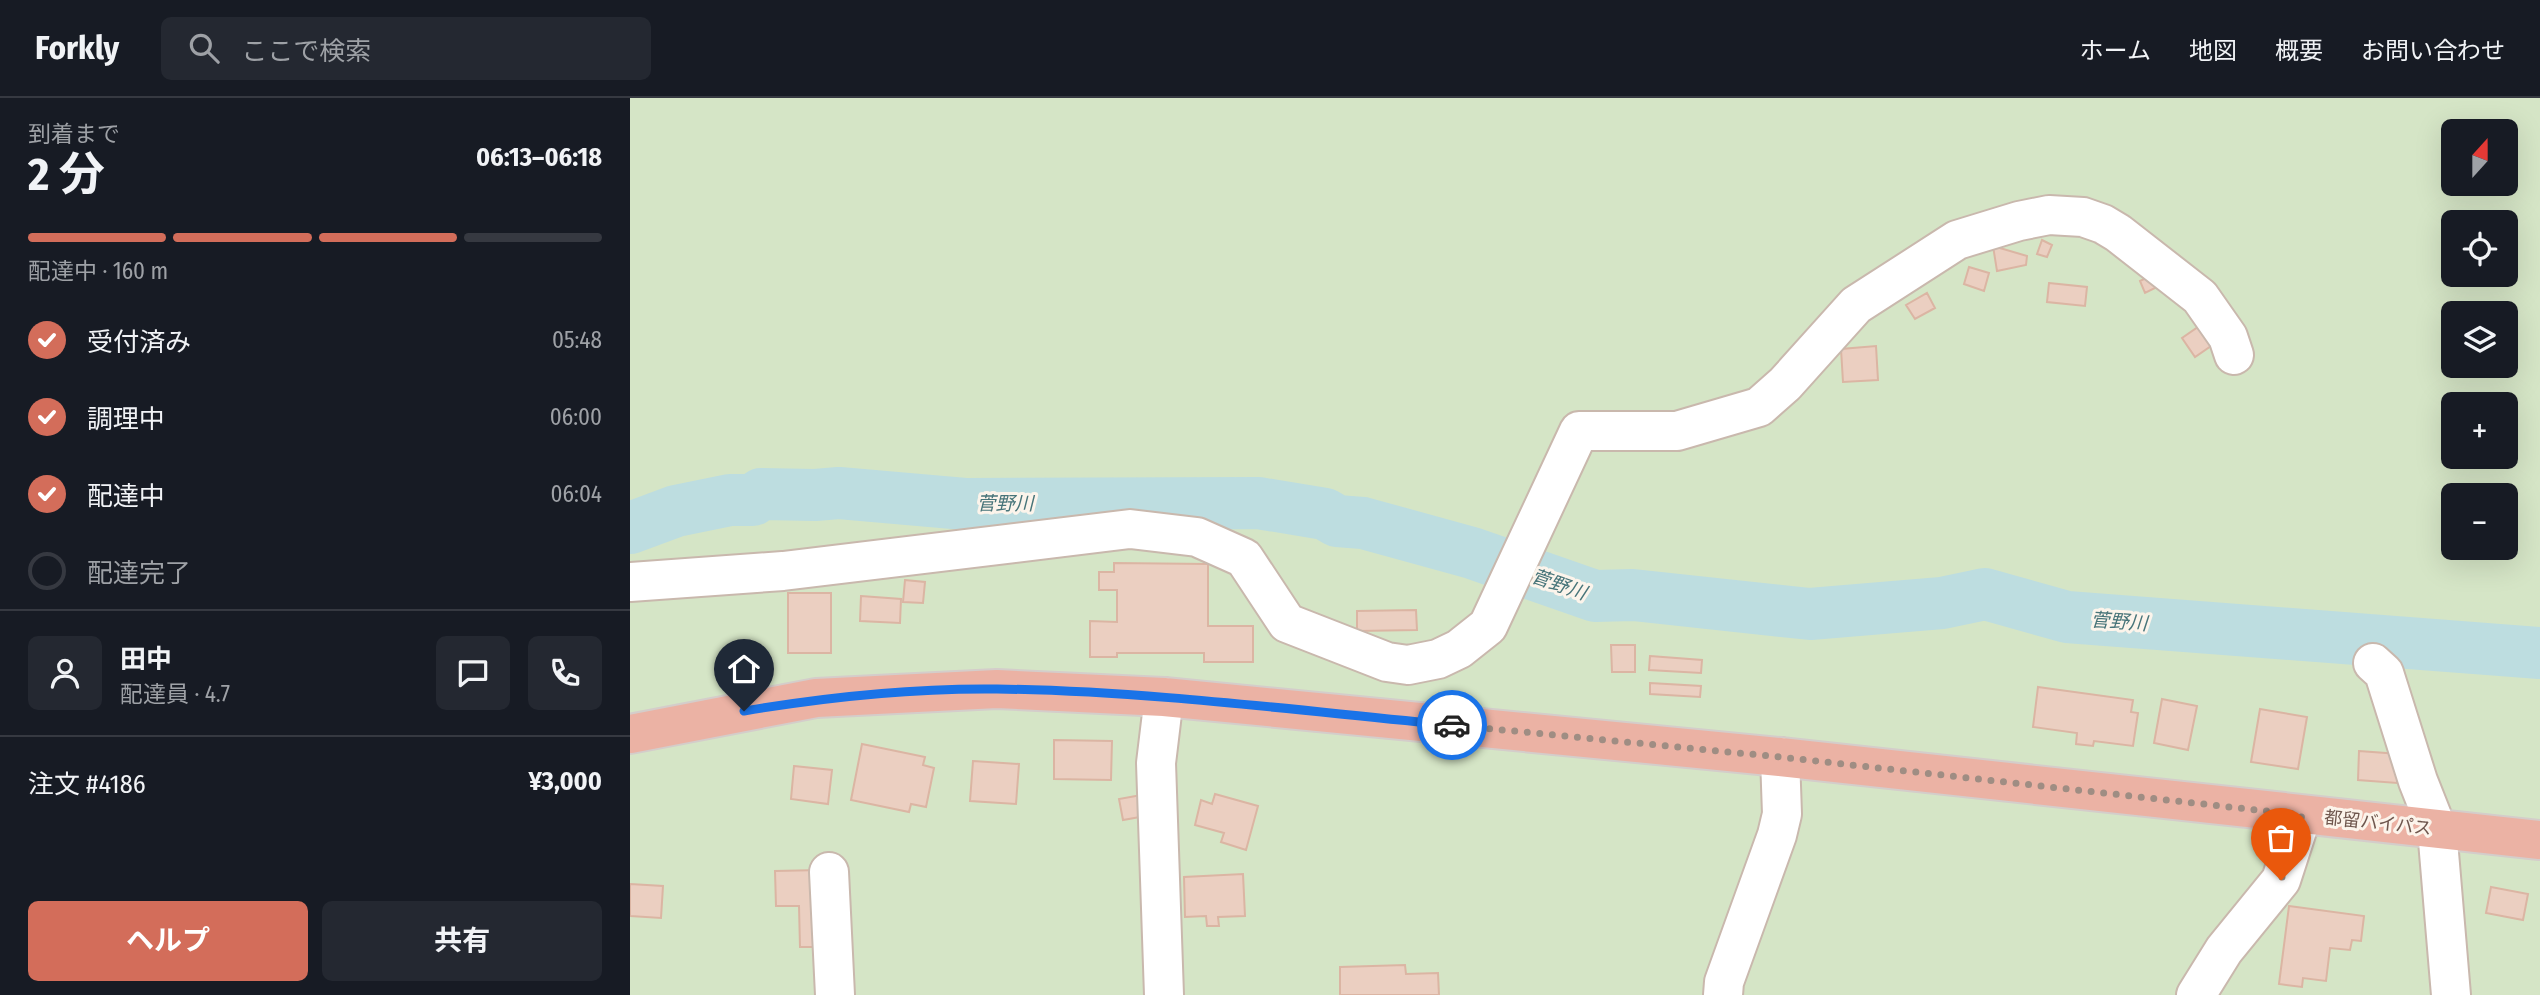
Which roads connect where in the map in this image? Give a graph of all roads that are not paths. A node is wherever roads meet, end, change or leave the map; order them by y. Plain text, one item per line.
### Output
1 (2234, 355) dead end
2 (630, 582) edge
3 (2373, 663) dead end
4 (1164, 697) junction
5 (630, 734) edge
6 (1780, 757) junction
7 (2302, 815) junction
8 (2437, 829) junction
9 (2540, 840) edge
10 (829, 872) dead end
11 (835, 995) edge
12 (1164, 995) edge
13 (1723, 995) edge
14 (2196, 995) edge
15 (2451, 995) edge

1 - 2 street
3 - 8 street
4 - 5 highway, 都留バイパス
4 - 6 highway, 都留バイパス
4 - 12 street
6 - 7 highway, 都留バイパス
6 - 13 street
7 - 8 highway, 都留バイパス
7 - 14 street
8 - 9 highway, 都留バイパス
8 - 15 street
10 - 11 street

